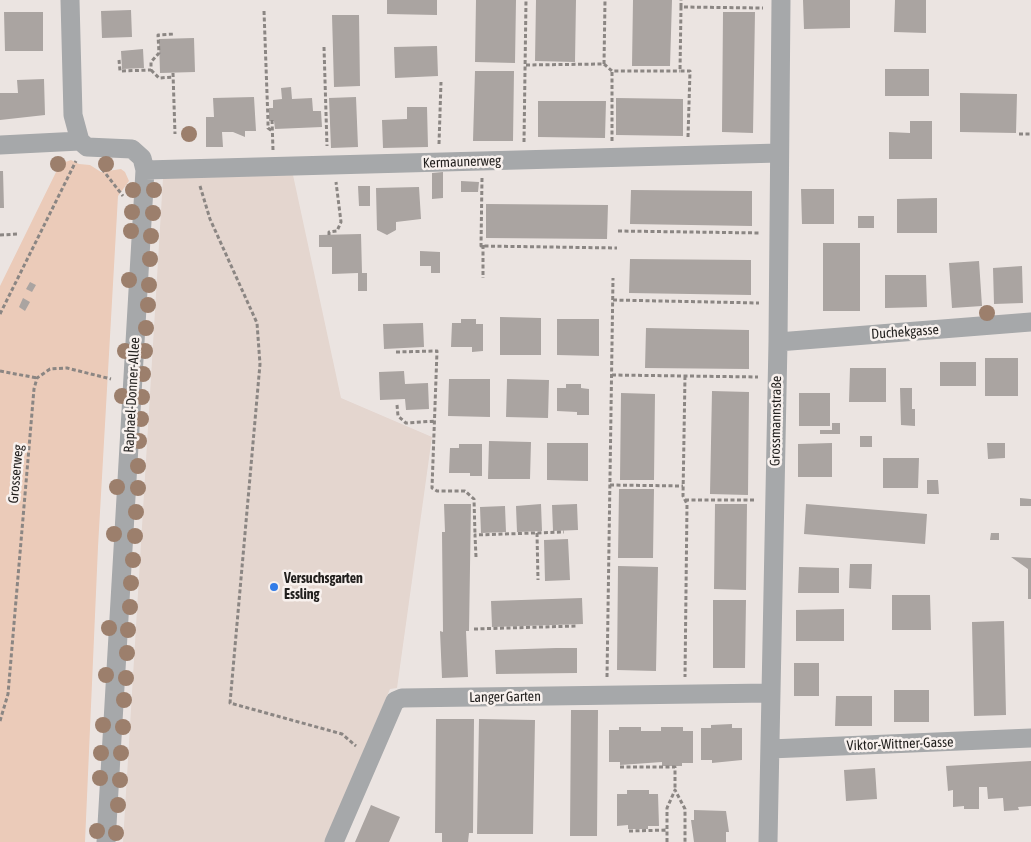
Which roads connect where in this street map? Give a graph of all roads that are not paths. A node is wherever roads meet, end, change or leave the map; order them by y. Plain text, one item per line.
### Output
1 (70, 0) edge
2 (781, 4) edge
3 (80, 141) junction
4 (0, 145) edge
5 (779, 153) junction
6 (145, 170) junction
7 (1031, 322) edge
8 (778, 342) junction
9 (770, 693) junction
10 (1031, 738) edge
11 (770, 749) junction
12 (106, 842) edge
13 (334, 842) edge
14 (768, 842) edge

1 - 3 street
2 - 5 street, Grossmannstraße
3 - 4 street
3 - 6 street
5 - 6 street, Kermaunerweg
5 - 8 street, Grossmannstraße
6 - 12 street, Raphael-Donner-Allee
7 - 8 street, Duchekgasse
8 - 9 street, Grossmannstraße
9 - 11 street, Grossmannstraße
9 - 13 street, Langer Garten
10 - 11 street, Viktor-Wittner-Gasse
11 - 14 street, Grossmannstraße

